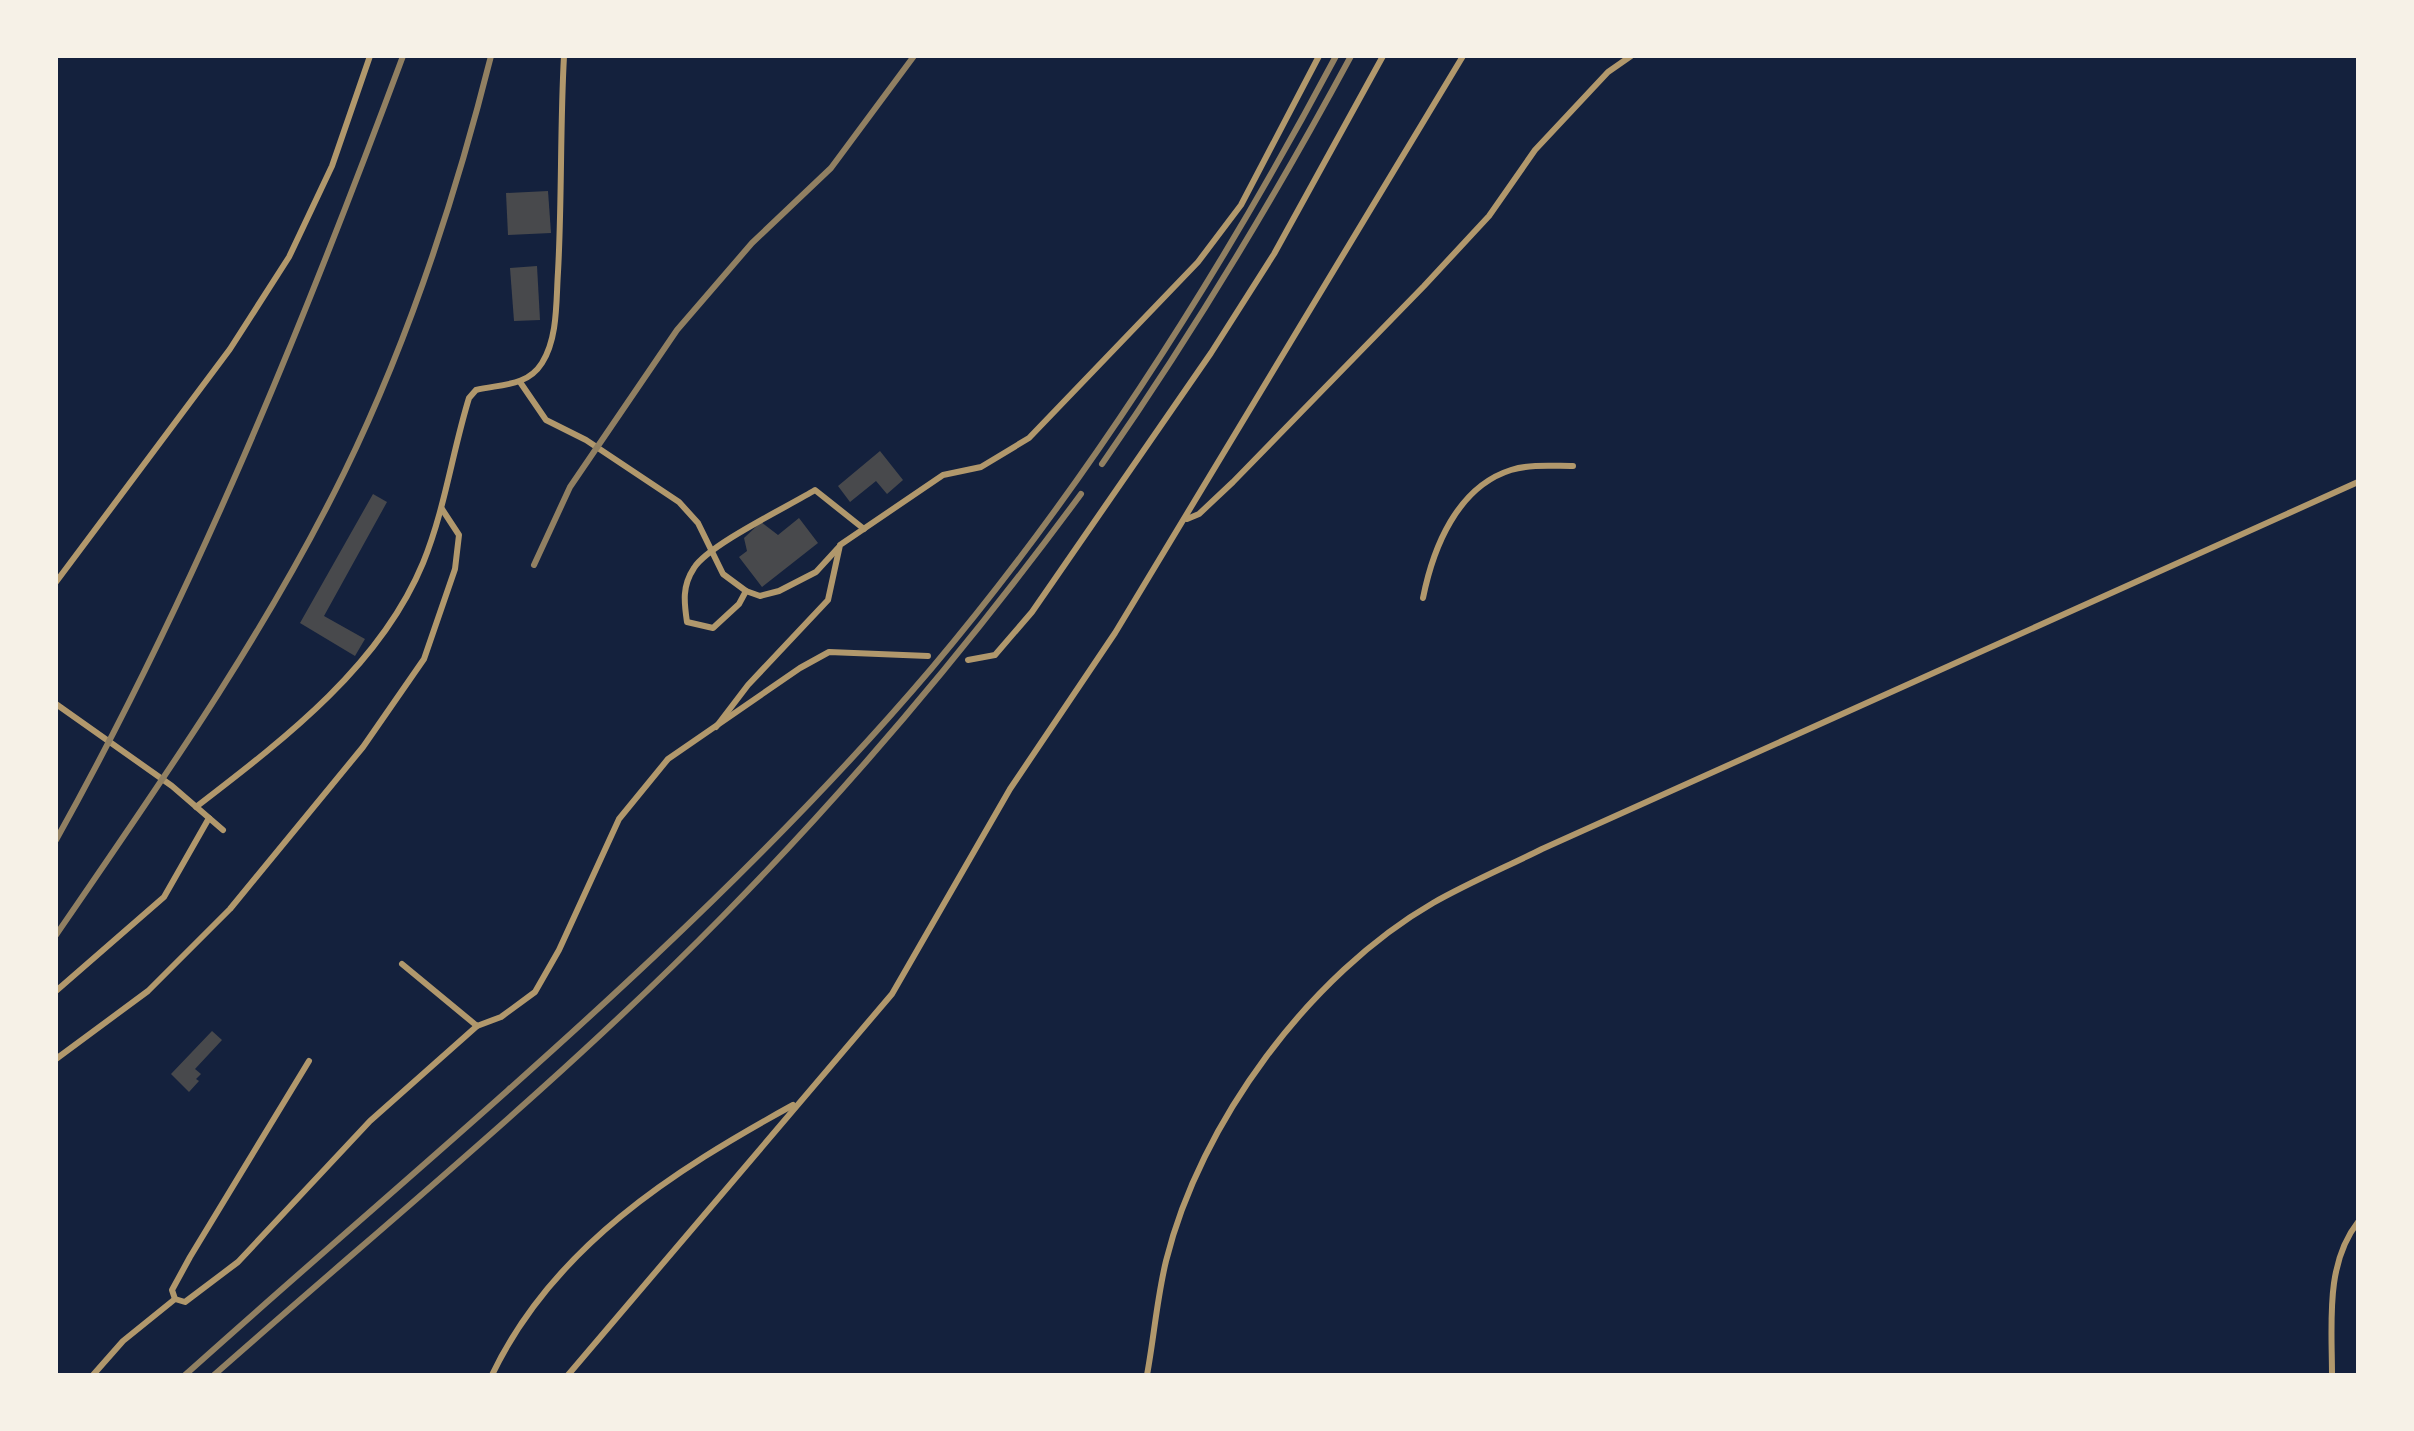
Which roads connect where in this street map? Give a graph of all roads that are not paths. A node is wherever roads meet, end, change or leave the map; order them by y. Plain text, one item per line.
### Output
1 (370, 56) edge
2 (564, 56) edge
3 (1319, 56) edge
4 (1383, 56) edge
5 (1463, 56) edge
6 (1631, 56) edge
7 (520, 382) junction
8 (1573, 466) dead end
9 (2358, 482) edge
10 (442, 509) junction
11 (1185, 519) junction
12 (864, 529) junction
13 (840, 545) junction
14 (712, 552) junction
15 (56, 582) edge
16 (746, 591) junction
17 (1423, 598) dead end
18 (928, 656) dead end
19 (968, 660) dead end
20 (56, 704) edge
21 (716, 727) junction
22 (196, 807) junction
23 (209, 818) junction
24 (223, 830) dead end
25 (402, 964) dead end
26 (56, 991) edge
27 (477, 1026) junction
28 (56, 1059) edge
29 (309, 1061) dead end
30 (796, 1103) junction
31 (2358, 1222) edge
32 (175, 1299) junction
33 (93, 1375) edge
34 (492, 1375) edge
35 (568, 1375) edge
36 (1147, 1375) edge
37 (2332, 1375) edge

1 - 15 lane
2 - 7 lane
3 - 12 lane
4 - 19 lane
5 - 11 lane
6 - 11 lane
7 - 10 lane
7 - 14 lane
8 - 17 lane
9 - 36 lane
10 - 22 lane
10 - 28 lane
11 - 30 lane
12 - 13 lane
12 - 14 lane
13 - 16 lane
13 - 21 lane
14 - 16 lane
14 - 16 lane
18 - 21 lane
20 - 22 lane
21 - 27 lane
22 - 23 lane
23 - 24 lane
23 - 26 lane
25 - 27 lane
27 - 32 lane
29 - 32 lane
30 - 34 lane
30 - 35 lane
31 - 37 lane
32 - 33 lane

